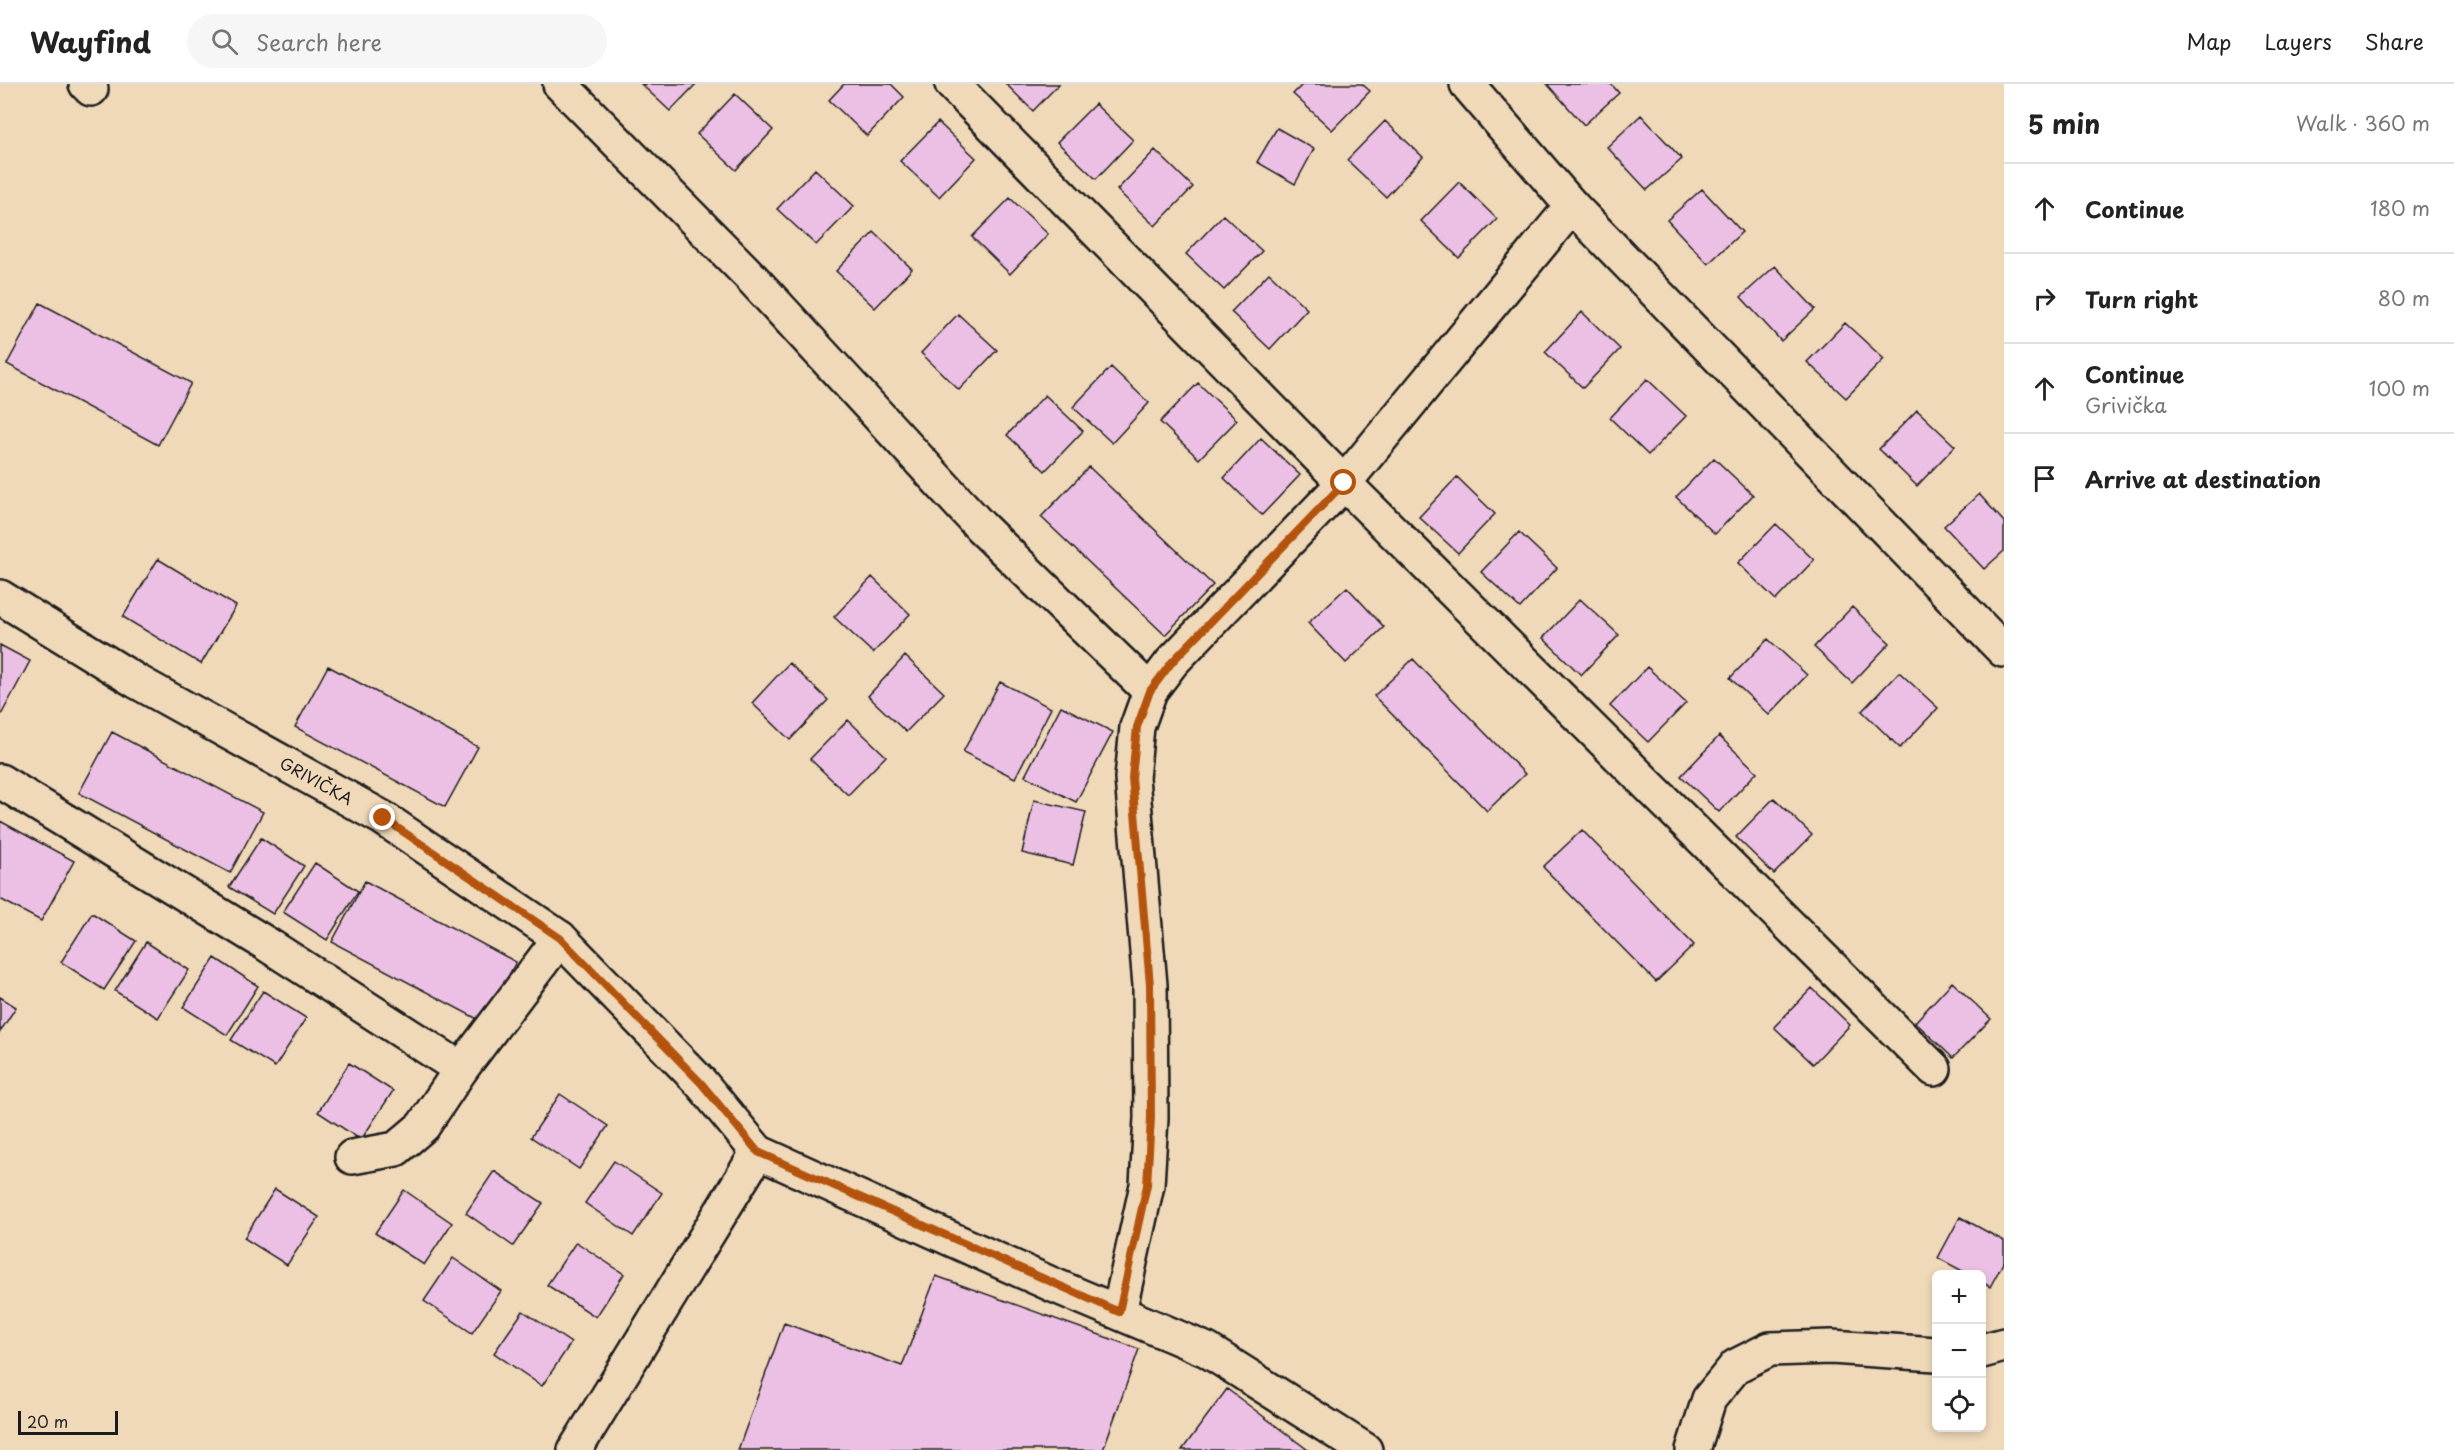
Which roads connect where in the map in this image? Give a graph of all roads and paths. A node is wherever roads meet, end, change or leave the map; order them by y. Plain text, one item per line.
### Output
1 (560, 84) edge
2 (952, 84) edge
3 (1467, 84) edge
4 (1572, 206) junction
5 (1344, 483) junction
6 (0, 597) edge
7 (2003, 650) edge
8 (1150, 691) junction
9 (0, 781) edge
10 (560, 938) junction
11 (461, 1069) junction
12 (1935, 1069) dead end
13 (758, 1152) junction
14 (352, 1157) dead end
15 (1119, 1312) junction
16 (2004, 1345) edge
17 (1986, 1350) edge
18 (1932, 1354) edge
19 (575, 1450) edge
20 (1365, 1450) edge
21 (1693, 1450) edge

1 - 8 street
2 - 5 street
3 - 4 street
4 - 5 street
4 - 7 street
5 - 8 street
5 - 12 street
6 - 10 street, GRIVIČKA
8 - 15 street
9 - 11 street
10 - 11 street
10 - 13 street, GRIVIČKA
11 - 14 street
13 - 15 street
13 - 19 street
15 - 20 street
16 - 17 street
18 - 21 street

